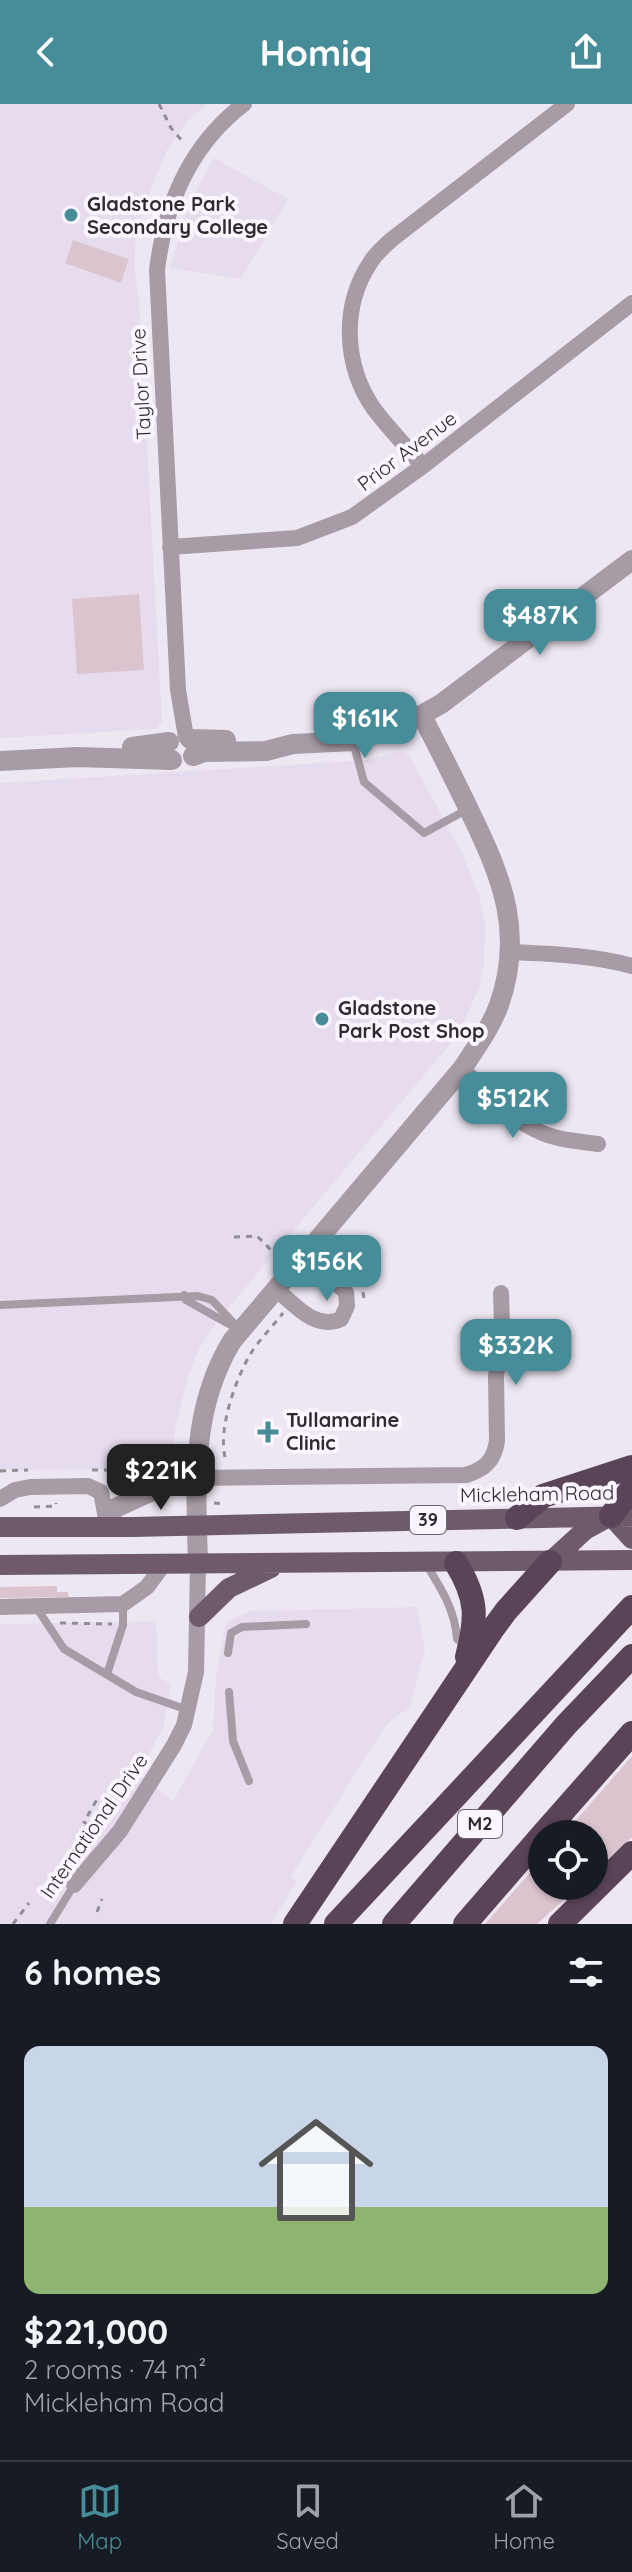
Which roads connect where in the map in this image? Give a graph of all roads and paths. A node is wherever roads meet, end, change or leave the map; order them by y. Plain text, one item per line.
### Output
1 (159, 104) edge
2 (244, 104) edge
3 (567, 104) edge
4 (194, 156) junction
5 (632, 303) edge
6 (423, 466) junction
7 (170, 547) junction
8 (632, 560) edge
9 (422, 716) junction
10 (353, 741) junction
11 (181, 745) junction
12 (0, 761) edge
13 (469, 809) junction
14 (510, 952) junction
15 (632, 966) edge
16 (462, 1069) junction
17 (598, 1144) dead end
18 (234, 1237) dead end
19 (305, 1265) junction
20 (276, 1289) junction
21 (501, 1293) dead end
22 (0, 1305) edge
23 (364, 1306) dead end
24 (290, 1310) junction
25 (280, 1318) junction
26 (241, 1331) junction
27 (225, 1457) dead end
28 (632, 1467) edge
29 (196, 1478) junction
30 (632, 1488) edge
31 (0, 1499) edge
32 (622, 1516) edge
33 (517, 1518) junction
34 (197, 1524) junction
35 (0, 1527) edge
36 (107, 1527) junction
37 (632, 1539) edge
38 (632, 1560) edge
39 (550, 1562) junction
40 (456, 1563) junction
41 (164, 1564) junction
42 (198, 1564) junction
43 (278, 1564) junction
44 (426, 1564) junction
45 (0, 1565) edge
46 (123, 1604) junction
47 (0, 1607) edge
48 (36, 1607) junction
49 (632, 1607) edge
50 (199, 1617) junction
51 (46, 1623) junction
52 (123, 1624) junction
53 (306, 1624) dead end
54 (228, 1653) dead end
55 (632, 1656) edge
56 (467, 1660) junction
57 (107, 1674) junction
58 (229, 1692) dead end
59 (189, 1710) junction
60 (632, 1733) edge
61 (249, 1781) dead end
62 (99, 1796) dead end
63 (554, 1820) edge
64 (98, 1832) dead end
65 (528, 1850) edge
66 (632, 1853) edge
67 (74, 1885) joint
68 (102, 1899) dead end
69 (29, 1903) dead end
70 (97, 1912) dead end
71 (13, 1924) edge
72 (50, 1924) edge
73 (295, 1924) edge
74 (336, 1924) edge
75 (394, 1924) edge
76 (465, 1924) edge
77 (560, 1924) edge

1 - 4 path
2 - 4 street, Taylor Drive
3 - 6 street
4 - 7 street, Taylor Drive
5 - 6 street, Prior Avenue
6 - 7 street, Prior Avenue
7 - 11 street, Taylor Drive
8 - 9 street
9 - 10 street
9 - 13 street
10 - 11 street
10 - 13 lane
11 - 12 street
13 - 14 street
14 - 15 street
14 - 16 street
16 - 17 street
16 - 19 street
18 - 19 path
19 - 20 street
19 - 23 path
19 - 24 street
20 - 24 street
20 - 26 street
21 - 29 street, Mickleham Road
22 - 26 lane
24 - 25 path
24 - 25 path
25 - 27 path
26 - 29 street
28 - 33 highway
29 - 34 street
29 - 36 street
30 - 32 highway
31 - 36 street
32 - 33 main road, Mickleham Road / 39
32 - 37 main road
32 - 39 main road
33 - 34 main road, Mickleham Road / 39
34 - 36 main road, Mickleham Road / 39
34 - 42 street
35 - 36 main road, Mickleham Road / 39
38 - 39 main road, 39
39 - 40 main road, 39
39 - 56 highway
40 - 44 main road, 39
40 - 56 highway
41 - 42 main road, 39
41 - 45 main road, 39
41 - 46 street
42 - 43 main road, 39
42 - 50 street, International Drive
43 - 44 main road, 39
43 - 50 main road
44 - 56 lane
46 - 48 street
46 - 52 lane
47 - 48 street
48 - 51 lane
49 - 74 highway
50 - 59 street, International Drive
51 - 52 path
51 - 57 lane
52 - 57 lane
53 - 54 lane
55 - 75 highway, M2
56 - 73 highway
57 - 59 lane
58 - 61 lane
59 - 67 street, International Drive
60 - 63 highway, M2
62 - 64 path
65 - 76 highway, M2
66 - 77 highway
67 - 72 lane, International Drive
68 - 70 path
69 - 71 path

